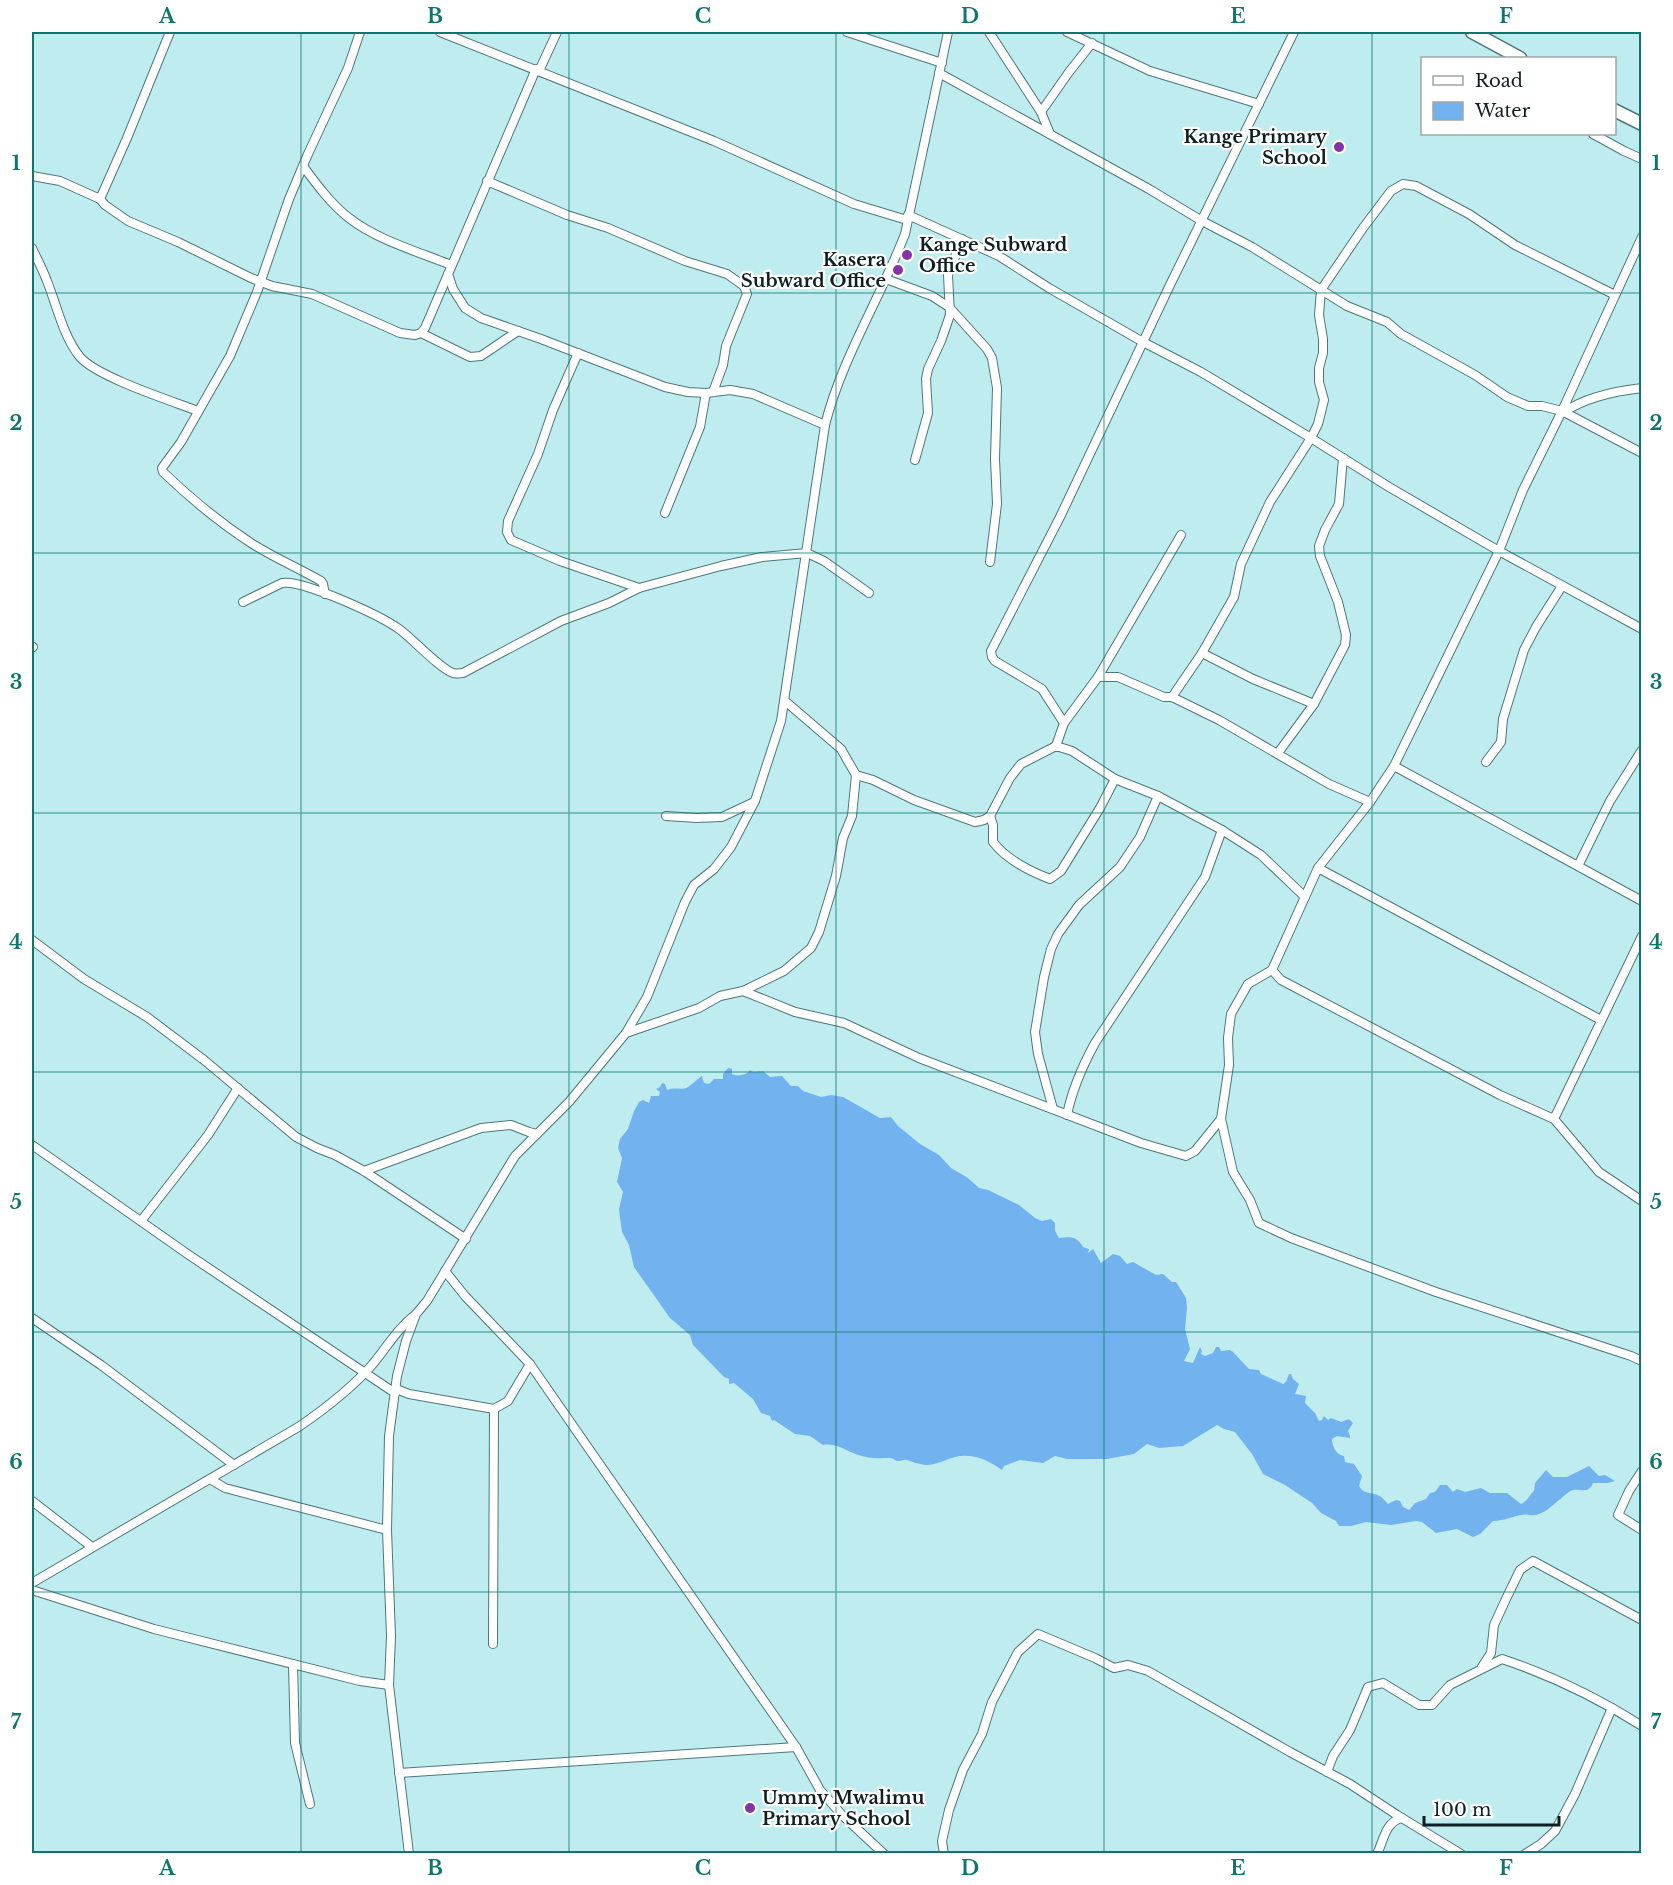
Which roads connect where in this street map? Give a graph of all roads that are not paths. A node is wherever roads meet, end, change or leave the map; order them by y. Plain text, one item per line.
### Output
1 (170, 32) edge
2 (360, 32) edge
3 (440, 32) edge
4 (557, 32) edge
5 (846, 32) edge
6 (948, 32) edge
7 (989, 32) edge
8 (1067, 32) edge
9 (1294, 32) edge
10 (1472, 32) edge
11 (1092, 43) junction
12 (1518, 57) edge
13 (942, 63) junction
14 (537, 70) junction
15 (939, 73) junction
16 (1259, 104) junction
17 (1616, 111) edge
18 (1041, 112) junction
19 (1641, 124) edge
20 (1050, 134) junction
21 (1595, 135) edge
22 (1641, 159) edge
23 (303, 166) junction
24 (32, 176) edge
25 (487, 181) junction
26 (100, 199) junction
27 (908, 218) junction
28 (1202, 221) junction
29 (1641, 237) edge
30 (962, 239) junction
31 (32, 248) edge
32 (450, 270) junction
33 (886, 279) junction
34 (260, 280) junction
35 (1321, 290) junction
36 (1615, 296) junction
37 (949, 307) junction
38 (518, 331) junction
39 (421, 333) junction
40 (1143, 342) junction
41 (578, 353) junction
42 (1641, 388) edge
43 (709, 392) junction
44 (198, 411) junction
45 (1563, 411) junction
46 (825, 425) junction
47 (1311, 438) junction
48 (1641, 453) edge
49 (1343, 458) junction
50 (915, 460) dead end
51 (665, 513) dead end
52 (1181, 535) dead end
53 (1499, 551) junction
54 (807, 553) junction
55 (990, 562) dead end
56 (1562, 586) junction
57 (639, 588) junction
58 (869, 593) dead end
59 (325, 594) junction
60 (243, 602) dead end
61 (1641, 629) edge
62 (1202, 653) junction
63 (1098, 677) junction
64 (1172, 697) junction
65 (785, 701) junction
66 (1314, 704) junction
67 (1064, 723) junction
68 (1056, 746) junction
69 (1641, 750) edge
70 (1278, 753) junction
71 (1486, 762) dead end
72 (1394, 766) junction
73 (856, 775) junction
74 (1115, 779) junction
75 (1158, 796) junction
76 (755, 801) junction
77 (1370, 802) junction
78 (666, 816) dead end
79 (990, 816) junction
80 (1222, 830) junction
81 (1578, 866) junction
82 (1318, 868) junction
83 (1305, 897) junction
84 (1641, 901) edge
85 (1641, 936) edge
86 (32, 940) edge
87 (1272, 970) junction
88 (743, 991) junction
89 (1601, 1020) junction
90 (626, 1034) junction
91 (238, 1088) junction
92 (1053, 1109) junction
93 (1067, 1115) junction
94 (1221, 1119) junction
95 (1554, 1119) junction
96 (537, 1134) junction
97 (32, 1145) edge
98 (364, 1171) junction
99 (1641, 1201) edge
100 (141, 1221) junction
101 (466, 1239) junction
102 (446, 1271) junction
103 (416, 1314) junction
104 (32, 1318) edge
105 (1641, 1361) edge
106 (531, 1364) junction
107 (363, 1373) junction
108 (395, 1393) junction
109 (494, 1409) junction
110 (234, 1465) junction
111 (1641, 1471) edge
112 (210, 1479) junction
113 (32, 1501) edge
114 (387, 1530) junction
115 (1641, 1530) edge
116 (92, 1547) junction
117 (32, 1583) edge
118 (32, 1590) edge
119 (1641, 1620) edge
120 (493, 1644) dead end
121 (292, 1664) junction
122 (1482, 1669) junction
123 (389, 1685) junction
124 (1612, 1708) junction
125 (1641, 1726) edge
126 (796, 1748) junction
127 (1327, 1772) junction
128 (399, 1773) junction
129 (310, 1804) dead end
130 (1402, 1818) junction
131 (410, 1854) edge
132 (884, 1854) edge
133 (944, 1854) edge
134 (1377, 1854) edge
135 (1461, 1854) edge
136 (1525, 1854) edge

1 - 26 street
2 - 23 street
3 - 14 street
4 - 14 street
5 - 13 street
6 - 13 street
7 - 18 street
8 - 11 street
9 - 16 street
10 - 12 highway
11 - 16 street
11 - 18 street
13 - 15 street
14 - 25 street
14 - 27 street
15 - 20 street
15 - 27 street
16 - 28 street
17 - 19 highway
18 - 20 street
20 - 28 street
21 - 22 street
23 - 32 street
23 - 34 street
24 - 26 street
25 - 32 street
25 - 43 street
26 - 34 street
27 - 30 street
27 - 33 street
28 - 35 street
28 - 40 street
29 - 36 street
30 - 37 street
30 - 40 street
31 - 44 street
32 - 38 street
32 - 39 street
33 - 37 street
33 - 46 street
34 - 39 street
34 - 44 street
35 - 36 street
35 - 45 street
35 - 47 street
36 - 45 street
37 - 50 street
37 - 55 street
38 - 39 street
38 - 41 street
40 - 47 street
40 - 67 street
41 - 43 street
41 - 57 street
42 - 45 street
43 - 46 street
43 - 51 street
44 - 59 street
45 - 48 street
45 - 53 street
46 - 54 street
47 - 49 street
47 - 62 street
49 - 53 street
49 - 66 street
52 - 63 street
53 - 56 street
53 - 72 street
54 - 57 street
54 - 58 street
54 - 65 street
56 - 61 street
56 - 71 street
57 - 59 street
59 - 60 street
62 - 64 street
62 - 66 street
63 - 64 street
63 - 67 street
64 - 70 street
65 - 73 street
65 - 76 street
66 - 70 street
67 - 68 street
68 - 74 street
68 - 79 street
69 - 81 street
70 - 77 street
72 - 77 street
72 - 81 street
73 - 79 street
73 - 88 street
74 - 75 street
74 - 79 street
75 - 80 street
75 - 92 street
76 - 78 street
76 - 90 street
77 - 82 street
80 - 83 street
80 - 93 street
81 - 84 street
82 - 83 street
82 - 89 street
83 - 87 street
85 - 89 street
86 - 91 street
87 - 94 street
87 - 95 street
88 - 90 street
88 - 92 street
89 - 95 street
90 - 96 street
91 - 98 street
91 - 100 street
92 - 93 street
93 - 94 street
94 - 105 street
95 - 99 street
96 - 98 street
96 - 101 street
97 - 100 street
98 - 101 street
100 - 107 street
101 - 102 street
102 - 103 street
102 - 106 street
103 - 107 street
103 - 108 street
104 - 110 street
106 - 109 street
106 - 126 street
107 - 108 street
107 - 110 street
108 - 109 street
108 - 114 street
109 - 120 street
110 - 112 street
111 - 115 street
112 - 114 street
112 - 116 street
113 - 116 street
114 - 123 street
116 - 117 street
118 - 121 street
119 - 122 street
121 - 123 street
121 - 129 street
122 - 124 street
122 - 127 street
123 - 128 street
124 - 125 street
124 - 136 street
126 - 128 street
126 - 132 street
127 - 130 street
127 - 133 street
128 - 131 street
130 - 134 street
130 - 135 street

